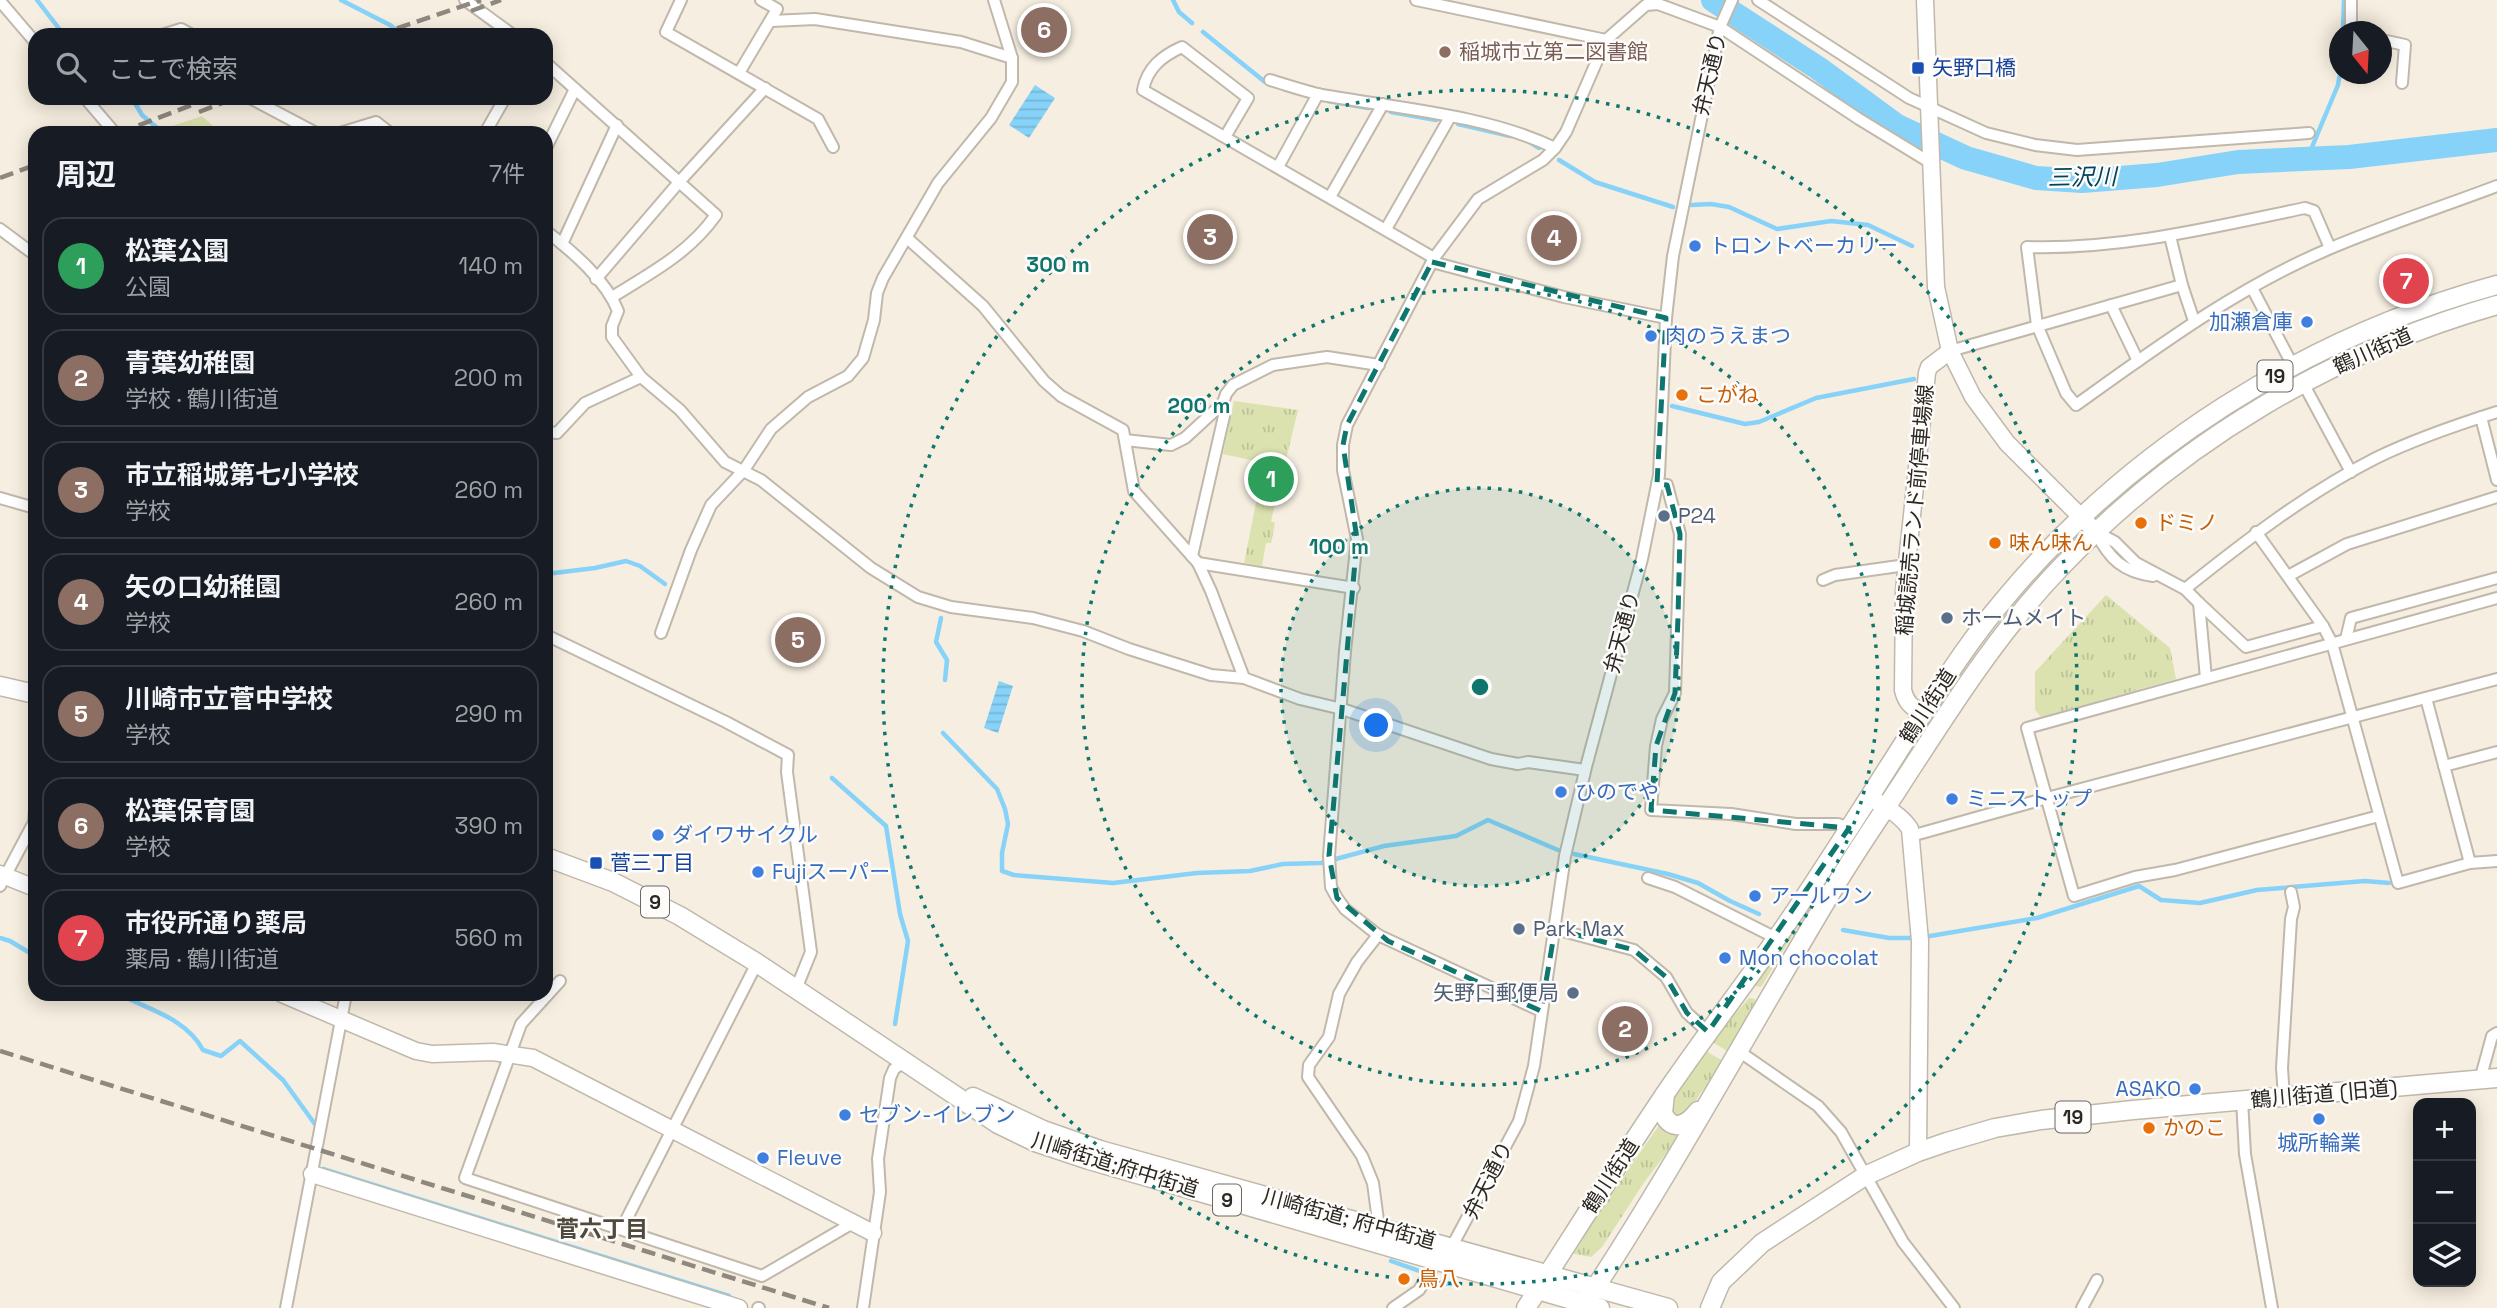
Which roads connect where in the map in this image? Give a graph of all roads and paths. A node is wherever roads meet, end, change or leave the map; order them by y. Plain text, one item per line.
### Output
1 (465, 0) edge
2 (681, 0) edge
3 (761, 0) edge
4 (994, 0) edge
5 (1416, 0) edge
6 (1732, 0) edge
7 (1758, 0) edge
8 (1925, 0) edge
9 (2351, 0) edge
10 (2, 9) edge
11 (771, 21) junction
12 (2351, 21) edge
13 (1720, 27) junction
14 (503, 28) edge
15 (28, 35) edge
16 (1606, 40) junction
17 (2392, 43) edge
18 (1012, 58) junction
19 (553, 69) edge
20 (739, 73) junction
21 (1270, 80) dead end
22 (2402, 83) dead end
23 (765, 88) junction
24 (575, 89) junction
25 (1318, 94) junction
26 (1383, 104) junction
27 (91, 105) edge
28 (263, 105) edge
29 (501, 105) edge
30 (1929, 114) junction
31 (1450, 117) junction
32 (617, 125) junction
33 (109, 126) edge
34 (303, 126) edge
35 (363, 126) edge
36 (381, 126) edge
37 (489, 126) edge
38 (2309, 133) dead end
39 (553, 134) edge
40 (1225, 137) junction
41 (833, 147) dead end
42 (1555, 148) junction
43 (1931, 160) junction
44 (1278, 167) junction
45 (680, 181) junction
46 (2497, 186) edge
47 (1330, 197) junction
48 (0, 229) edge
49 (1386, 229) junction
50 (2170, 236) junction
51 (553, 237) edge
52 (907, 238) junction
53 (562, 244) junction
54 (2330, 248) junction
55 (28, 249) edge
56 (1433, 260) junction
57 (597, 279) junction
58 (2182, 285) junction
59 (2497, 285) edge
60 (2252, 288) junction
61 (612, 297) junction
62 (2111, 305) junction
63 (2497, 305) edge
64 (1666, 318) junction
65 (2194, 321) junction
66 (2037, 325) junction
67 (1950, 351) junction
68 (2138, 361) junction
69 (1379, 365) junction
70 (2293, 366) junction
71 (641, 377) junction
72 (2303, 383) junction
73 (1223, 404) junction
74 (2497, 412) edge
75 (2481, 417) junction
76 (553, 433) edge
77 (1125, 440) junction
78 (744, 470) junction
79 (2351, 472) junction
80 (2497, 480) edge
81 (1657, 484) junction
82 (2497, 497) edge
83 (0, 498) edge
84 (28, 506) edge
85 (2082, 518) junction
86 (2096, 532) junction
87 (2256, 532) junction
88 (1195, 560) junction
89 (1906, 565) junction
90 (2288, 576) junction
91 (2497, 578) edge
92 (1823, 580) dead end
93 (1354, 588) junction
94 (2185, 589) junction
95 (2497, 598) edge
96 (2199, 603) junction
97 (2323, 626) junction
98 (661, 633) dead end
99 (553, 638) edge
100 (2346, 639) junction
101 (2332, 643) junction
102 (1244, 678) junction
103 (2206, 678) junction
104 (2497, 679) edge
105 (0, 686) edge
106 (28, 692) edge
107 (2426, 698) junction
108 (1342, 709) junction
109 (1922, 714) junction
110 (2352, 717) junction
111 (2497, 752) edge
112 (2444, 766) junction
113 (1585, 770) junction
114 (1869, 796) junction
115 (2047, 797) junction
116 (1886, 808) junction
117 (2379, 816) junction
118 (1849, 828) junction
119 (28, 832) edge
120 (1911, 836) junction
121 (553, 860) edge
122 (2497, 861) edge
123 (2470, 863) junction
124 (2, 878) edge
125 (1648, 878) dead end
126 (28, 886) edge
127 (2291, 892) dead end
128 (1555, 929) junction
129 (1378, 935) junction
130 (1776, 938) junction
131 (757, 963) junction
132 (560, 981) dead end
133 (553, 989) edge
134 (796, 989) junction
135 (298, 1001) edge
136 (345, 1001) edge
137 (541, 1001) edge
138 (1541, 1011) junction
139 (1763, 1012) junction
140 (341, 1020) junction
141 (1708, 1032) junction
142 (2497, 1032) edge
143 (1740, 1052) junction
144 (510, 1054) junction
145 (905, 1061) junction
146 (1730, 1069) junction
147 (931, 1078) junction
148 (2488, 1079) edge
149 (1665, 1094) junction
150 (2284, 1097) junction
151 (2242, 1100) junction
152 (671, 1131) junction
153 (1918, 1152) junction
154 (312, 1174) junction
155 (1865, 1176) junction
156 (851, 1224) junction
157 (622, 1228) junction
158 (1379, 1228) junction
159 (873, 1233) junction
160 (1451, 1248) junction
161 (1432, 1271) junction
162 (1547, 1274) junction
163 (2098, 1280) dead end
164 (1595, 1287) junction
165 (1537, 1290) junction
166 (1589, 1307) edge
167 (286, 1308) edge
168 (738, 1308) edge
169 (863, 1308) edge
170 (1393, 1308) edge
171 (1526, 1308) edge
172 (1668, 1308) edge
173 (1710, 1308) edge
174 (1954, 1308) edge
175 (2082, 1308) edge
176 (2273, 1308) edge

1 - 14 street
2 - 20 street
3 - 11 street
4 - 18 street
5 - 16 street
6 - 13 street, 弁天通り
7 - 30 street
8 - 30 main road, 稲城読売ランド前停車場線
9 - 12 street
10 - 15 street
11 - 18 street
11 - 20 street
13 - 16 street
13 - 43 street
13 - 64 street, 弁天通り
16 - 42 street
17 - 22 street
18 - 52 street
19 - 24 street
20 - 23 street
21 - 25 street
23 - 41 street
23 - 45 street
24 - 32 street
24 - 39 street
25 - 26 street
25 - 44 street
26 - 31 street
26 - 47 street
27 - 33 street
28 - 34 street
29 - 37 street
30 - 38 street
30 - 43 main road, 稲城読売ランド前停車場線
31 - 42 street
31 - 49 street
32 - 45 street
32 - 53 street
35 - 36 street
40 - 40 street
40 - 44 street
42 - 56 street
43 - 67 main road, 稲城読売ランド前停車場線
44 - 47 street
45 - 57 street
45 - 61 street
46 - 54 street
47 - 49 street
48 - 55 street
49 - 56 street
50 - 54 street
50 - 58 street
50 - 66 street
51 - 53 street
52 - 77 street
52 - 78 street
53 - 57 street
54 - 60 street
56 - 64 street
56 - 69 street
57 - 61 street
58 - 62 street
58 - 65 street
59 - 70 main road, 鶴川街道 / 19
60 - 65 street
60 - 70 street
61 - 71 street
62 - 66 street
62 - 68 street
63 - 72 main road, 鶴川街道 / 19
64 - 81 street, 弁天通り
65 - 68 street
66 - 67 street
66 - 68 street
67 - 85 main road, 稲城読売ランド前停車場線
67 - 89 main road, 稲城読売ランド前停車場線
69 - 73 street
69 - 93 street
70 - 85 main road, 鶴川街道 / 19
71 - 76 street
71 - 78 street
72 - 79 street
72 - 86 main road, 鶴川街道 / 19
73 - 77 street
73 - 88 street
74 - 75 street
75 - 79 street
75 - 80 street
77 - 88 street
78 - 98 street
78 - 102 street
79 - 87 street
81 - 113 street, 弁天通り
81 - 118 street
82 - 90 street
83 - 84 street
85 - 86 main road, 稲城読売ランド前停車場線
85 - 109 main road, 鶴川街道 / 19
86 - 94 street
86 - 116 main road, 鶴川街道 / 19
87 - 90 street
87 - 94 street
88 - 93 street
88 - 102 street
89 - 92 street
89 - 109 main road, 稲城読売ランド前停車場線
90 - 97 street
91 - 100 street
93 - 108 street
94 - 96 street
95 - 100 street
96 - 97 street
96 - 103 street
97 - 101 street
99 - 134 street
100 - 101 street
101 - 103 street
101 - 110 street
102 - 108 street
103 - 115 street
104 - 107 street
105 - 106 main road
107 - 110 street
107 - 112 street
108 - 113 street
108 - 129 street
109 - 114 main road, 鶴川街道 / 19
110 - 115 street
110 - 117 street
111 - 112 street
112 - 123 street
113 - 128 street, 弁天通り
114 - 116 main road
114 - 118 main road, 鶴川街道 / 19
115 - 117 street
115 - 120 street
116 - 120 main road
116 - 139 main road, 鶴川街道 / 19
117 - 123 street
118 - 130 main road, 鶴川街道 / 19
119 - 124 street
120 - 153 main road
121 - 131 main road, 川崎街道;府中街道 / 9
122 - 123 street
124 - 126 main road
125 - 130 street
127 - 150 street
128 - 138 street, 弁天通り
128 - 141 street
129 - 138 street
129 - 158 street
130 - 141 main road, 鶴川街道 / 19
131 - 134 main road, 川崎街道;府中街道 / 9
131 - 152 street
132 - 133 street
134 - 145 main road, 川崎街道;府中街道 / 9
135 - 140 main road
136 - 140 street
137 - 144 street
138 - 160 street, 弁天通り
139 - 141 main road
139 - 143 main road, 鶴川街道 / 19
140 - 144 main road
140 - 154 street
141 - 149 main road, 鶴川街道 / 19
142 - 148 street
143 - 146 main road, 鶴川街道 / 19
143 - 155 street
144 - 152 main road
144 - 157 street
145 - 147 main road, 川崎街道;府中街道 / 9
145 - 159 street
146 - 149 main road
146 - 164 main road, 鶴川街道 / 19
147 - 158 main road, 川崎街道; 府中街道 / 9
147 - 161 main road, 川崎街道;府中街道 / 9
148 - 150 main road, 鶴川街道 (旧道) / 19
149 - 162 main road, 鶴川街道 / 19
150 - 151 main road, 鶴川街道 (旧道) / 19
151 - 153 main road, 鶴川街道 (旧道) / 19
151 - 176 street
152 - 156 main road
152 - 157 street
153 - 155 main road, 鶴川街道 (旧道) / 19
154 - 167 street
154 - 168 main road
155 - 173 main road, 鶴川街道 (旧道) / 19
155 - 174 street
156 - 157 street
156 - 159 main road
158 - 160 main road, 川崎街道; 府中街道 / 9
159 - 169 street
160 - 162 main road, 9
161 - 165 main road, 川崎街道;府中街道 / 9
161 - 170 street
162 - 164 main road, 9
162 - 165 main road, 鶴川街道 / 19
163 - 175 street
164 - 166 main road, 鶴川街道 / 19
164 - 172 main road, 9
165 - 166 main road, 9
165 - 171 main road, 鶴川街道 / 19

